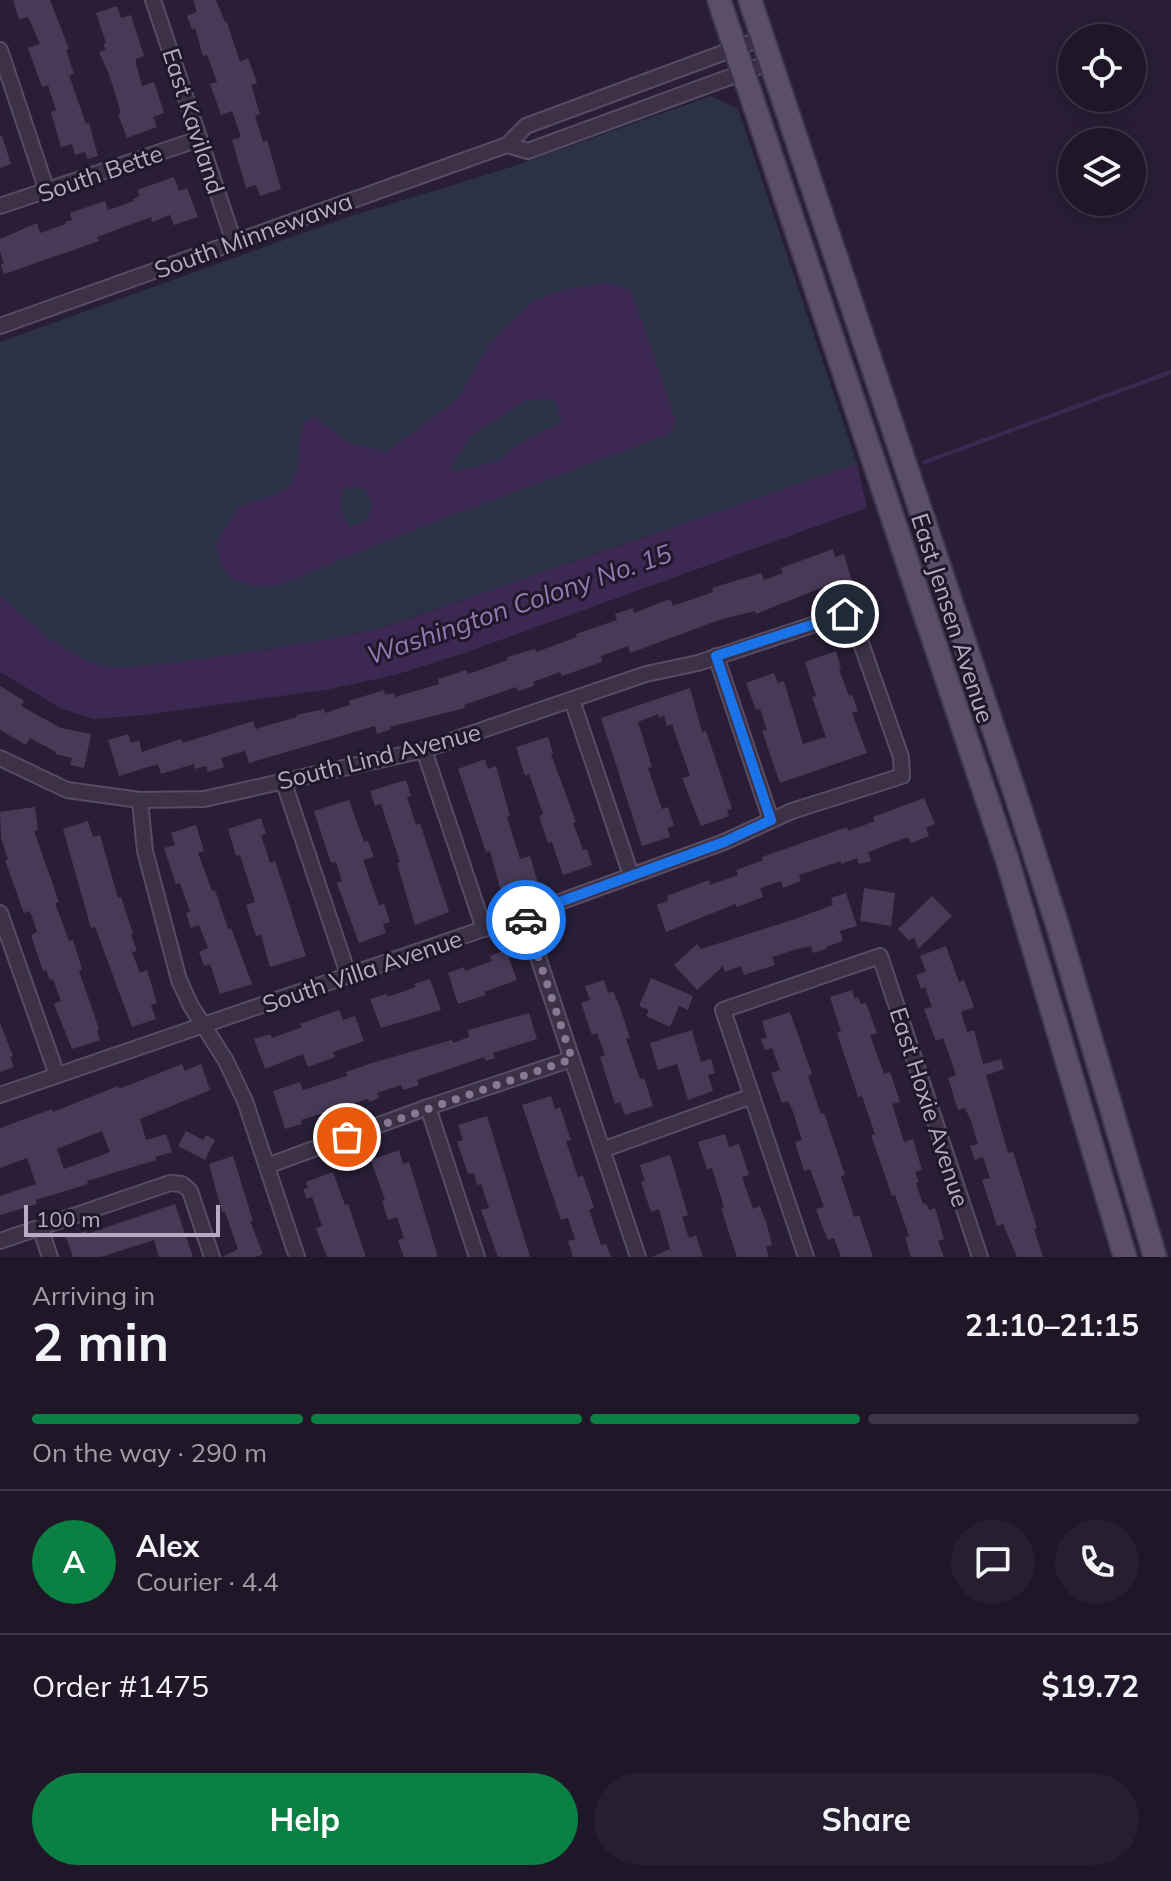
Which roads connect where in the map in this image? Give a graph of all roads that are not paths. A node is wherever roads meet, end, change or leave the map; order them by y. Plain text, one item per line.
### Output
1 (153, 0) edge
2 (719, 0) edge
3 (750, 0) edge
4 (763, 38) junction
5 (735, 48) junction
6 (0, 50) edge
7 (771, 62) junction
8 (743, 71) junction
9 (199, 139) junction
10 (507, 145) junction
11 (47, 191) junction
12 (0, 206) edge
13 (234, 242) junction
14 (0, 326) edge
15 (716, 656) junction
16 (572, 700) junction
17 (424, 750) junction
18 (0, 758) edge
19 (902, 776) joint
20 (283, 780) junction
21 (140, 800) junction
22 (771, 820) junction
23 (631, 875) junction
24 (0, 913) edge
25 (524, 915) junction
26 (484, 929) junction
27 (348, 974) junction
28 (204, 1026) junction
29 (572, 1059) junction
30 (57, 1075) junction
31 (0, 1095) edge
32 (752, 1096) junction
33 (428, 1107) junction
34 (602, 1150) junction
35 (267, 1166) junction
36 (40, 1227) junction
37 (0, 1241) edge
38 (50, 1257) edge
39 (212, 1257) edge
40 (297, 1257) edge
41 (477, 1257) edge
42 (638, 1257) edge
43 (806, 1257) edge
44 (980, 1257) edge
45 (1125, 1257) edge
46 (1155, 1257) edge

1 - 9 street, East Kaviland
2 - 5 main road, East Jensen Avenue
3 - 4 main road, East Jensen Avenue
4 - 5 street, South Minnewawa
4 - 7 main road, East Jensen Avenue
5 - 8 main road, East Jensen Avenue
5 - 10 street, South Minnewawa
6 - 11 street
7 - 8 street, South Minnewawa
7 - 46 main road, East Jensen Avenue
8 - 10 street, South Minnewawa
8 - 45 main road, East Jensen Avenue
9 - 11 street, South Bette
9 - 13 street, East Kaviland
10 - 13 street, South Minnewawa
11 - 12 street, South Bette
13 - 14 street, South Minnewawa
15 - 16 street, South Lind Avenue
15 - 19 street, South Lind Avenue
15 - 22 street
16 - 17 street, South Lind Avenue
16 - 23 street
17 - 20 street, South Lind Avenue
17 - 26 street
18 - 21 street, South Lind Avenue
19 - 22 street, South Villa Avenue
20 - 21 street, South Lind Avenue
20 - 27 street
21 - 28 street
22 - 23 street, South Villa Avenue
23 - 25 street, South Villa Avenue
24 - 30 street
25 - 26 street, South Villa Avenue
25 - 29 street
26 - 27 street, South Villa Avenue
27 - 28 street, South Villa Avenue
28 - 30 street, South Villa Avenue
28 - 35 street
29 - 33 street
29 - 34 street
30 - 31 street, South Villa Avenue
32 - 34 street
32 - 43 street
32 - 44 street, East Hoxie Avenue
33 - 35 street
33 - 41 street
34 - 42 street
35 - 40 street
36 - 37 street
36 - 38 street
36 - 39 street

